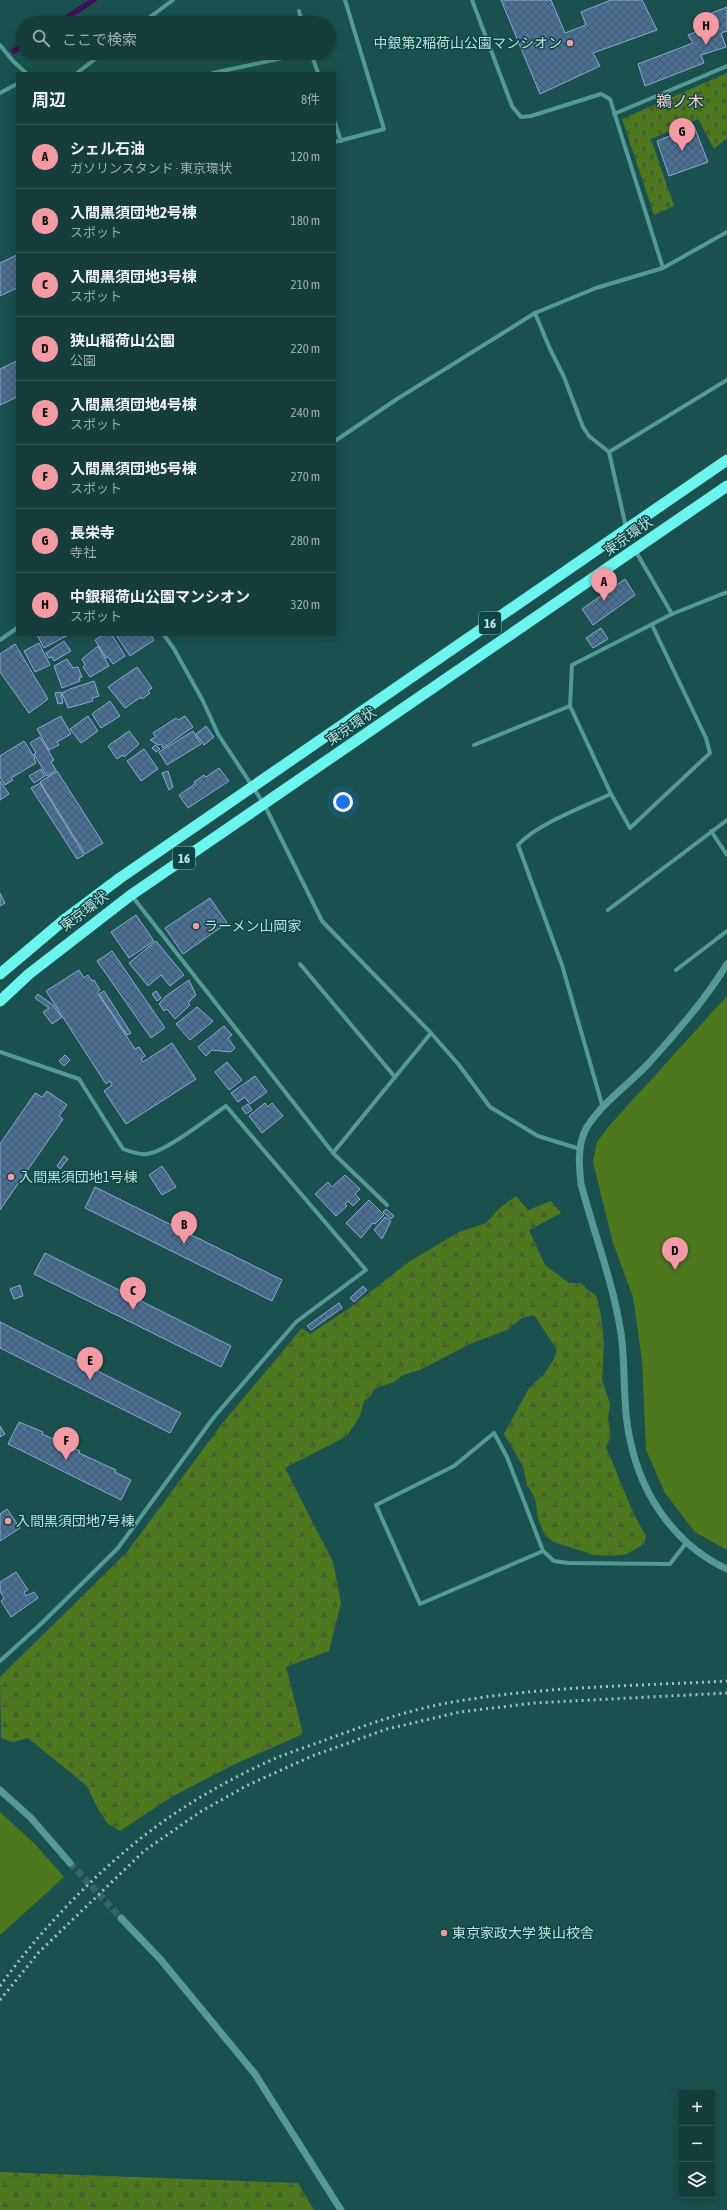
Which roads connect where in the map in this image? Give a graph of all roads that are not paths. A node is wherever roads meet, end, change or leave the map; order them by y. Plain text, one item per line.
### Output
1 (173, 0) edge
2 (345, 0) edge
3 (472, 0) edge
4 (299, 11) dead end
5 (151, 16) edge
6 (300, 16) edge
7 (0, 45) edge
8 (94, 60) edge
9 (273, 60) edge
10 (313, 60) edge
11 (727, 66) edge
12 (25, 72) edge
13 (78, 72) edge
14 (218, 72) edge
15 (318, 72) edge
16 (16, 85) edge
17 (0, 93) edge
18 (614, 114) junction
19 (336, 126) edge
20 (341, 141) junction
21 (336, 142) edge
22 (727, 232) edge
23 (663, 268) junction
24 (535, 313) junction
25 (727, 380) edge
26 (336, 440) edge
27 (609, 452) junction
28 (727, 460) edge
29 (727, 486) edge
30 (626, 527) junction
31 (635, 550) junction
32 (727, 592) edge
33 (672, 614) junction
34 (652, 626) junction
35 (16, 629) edge
36 (165, 636) edge
37 (0, 640) edge
38 (570, 706) junction
39 (474, 745) dead end
40 (253, 787) junction
41 (611, 794) junction
42 (264, 804) junction
43 (727, 820) edge
44 (711, 831) junction
45 (727, 855) edge
46 (131, 894) junction
47 (608, 910) dead end
48 (727, 931) edge
49 (300, 964) dead end
50 (727, 964) edge
51 (676, 970) dead end
52 (0, 974) edge
53 (0, 1001) edge
54 (431, 1033) junction
55 (0, 1052) edge
56 (395, 1077) junction
57 (603, 1108) junction
58 (580, 1149) junction
59 (333, 1153) junction
60 (387, 1205) dead end
61 (686, 1543) junction
62 (543, 1551) junction
63 (727, 1568) edge
64 (0, 1661) edge
65 (0, 1790) edge
66 (70, 1863) tunnel mouth
67 (121, 1918) tunnel mouth
68 (341, 2210) edge

1 - 5 street
2 - 20 street
3 - 18 street
4 - 6 street
7 - 12 street
8 - 13 street
9 - 14 street
10 - 15 street
11 - 18 street
16 - 17 street
18 - 23 street
19 - 20 street
20 - 21 street
22 - 23 street
23 - 24 street
24 - 26 street
24 - 27 street
25 - 27 street
27 - 30 street
28 - 30 highway, 東京環状 / 16
29 - 31 highway, 東京環状 / 16
30 - 40 highway, 東京環状 / 16
31 - 33 street
31 - 42 highway, 東京環状 / 16
32 - 33 street
33 - 34 street
34 - 38 street
34 - 41 street
35 - 37 street
36 - 40 street
38 - 39 street
38 - 41 street
40 - 42 street
40 - 52 highway, 東京環状 / 16
41 - 57 street
42 - 46 highway, 東京環状 / 16
42 - 54 street
43 - 44 street
44 - 45 street
44 - 47 street
46 - 53 highway, 東京環状 / 16
46 - 59 street
48 - 51 street
49 - 56 street
50 - 57 street
54 - 56 street
54 - 58 street
55 - 64 street
56 - 59 street
57 - 58 street
58 - 61 street
59 - 60 street
61 - 62 street
61 - 63 street
62 - 62 street
65 - 66 street
67 - 68 street

